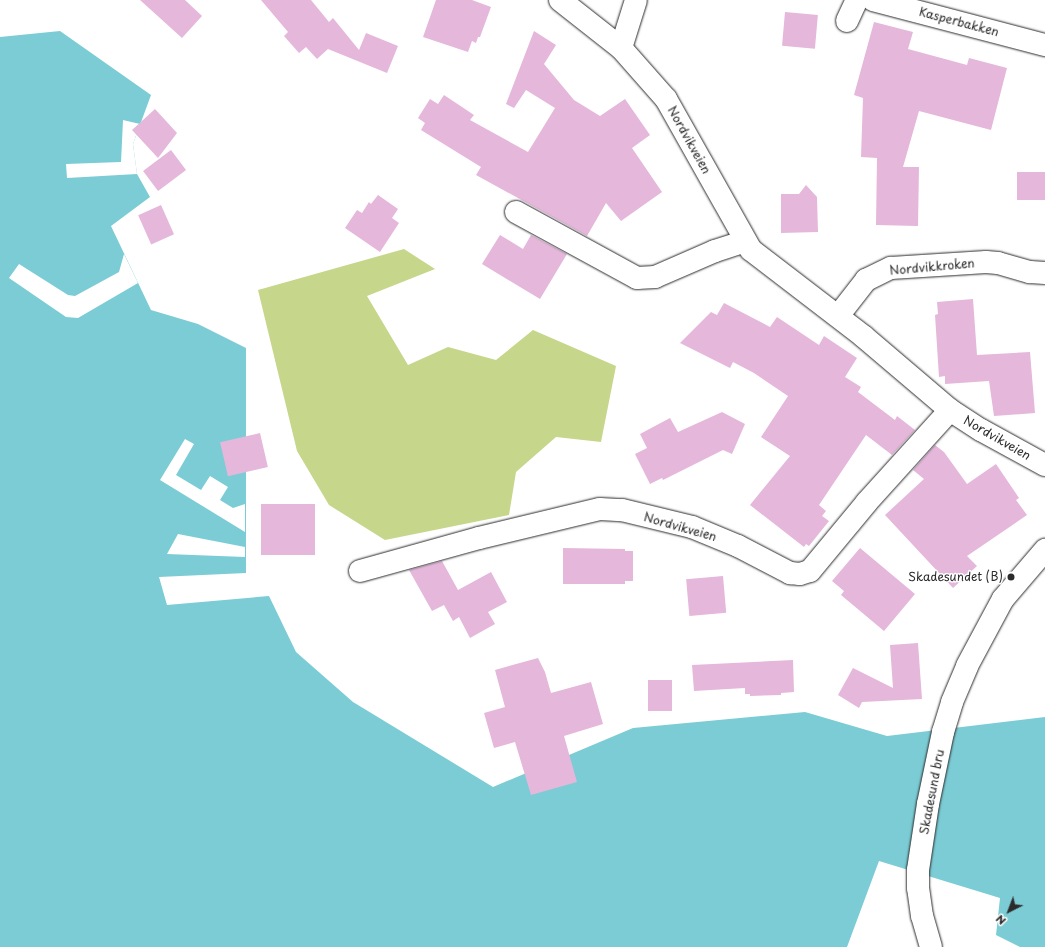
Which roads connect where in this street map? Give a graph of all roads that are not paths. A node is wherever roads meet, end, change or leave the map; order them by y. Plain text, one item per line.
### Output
1 (560, 0) edge
2 (636, 0) edge
3 (857, 0) edge
4 (873, 0) edge
5 (847, 21) dead end
6 (1045, 45) edge
7 (621, 48) junction
8 (516, 212) dead end
9 (745, 242) junction
10 (1045, 272) edge
11 (838, 316) junction
12 (950, 410) junction
13 (1045, 465) edge
14 (1045, 550) edge
15 (360, 571) dead end
16 (931, 947) edge

1 - 7 street, Nordvikveien
2 - 7 street
3 - 5 street
4 - 6 street, Kasperbakken
7 - 9 street, Nordvikveien
8 - 9 street
9 - 11 street, Nordvikveien
10 - 11 street, Nordvikkroken
11 - 12 street, Nordvikveien
12 - 13 street, Nordvikveien
12 - 15 street, Nordvikveien
14 - 16 street, Skadesund bru

